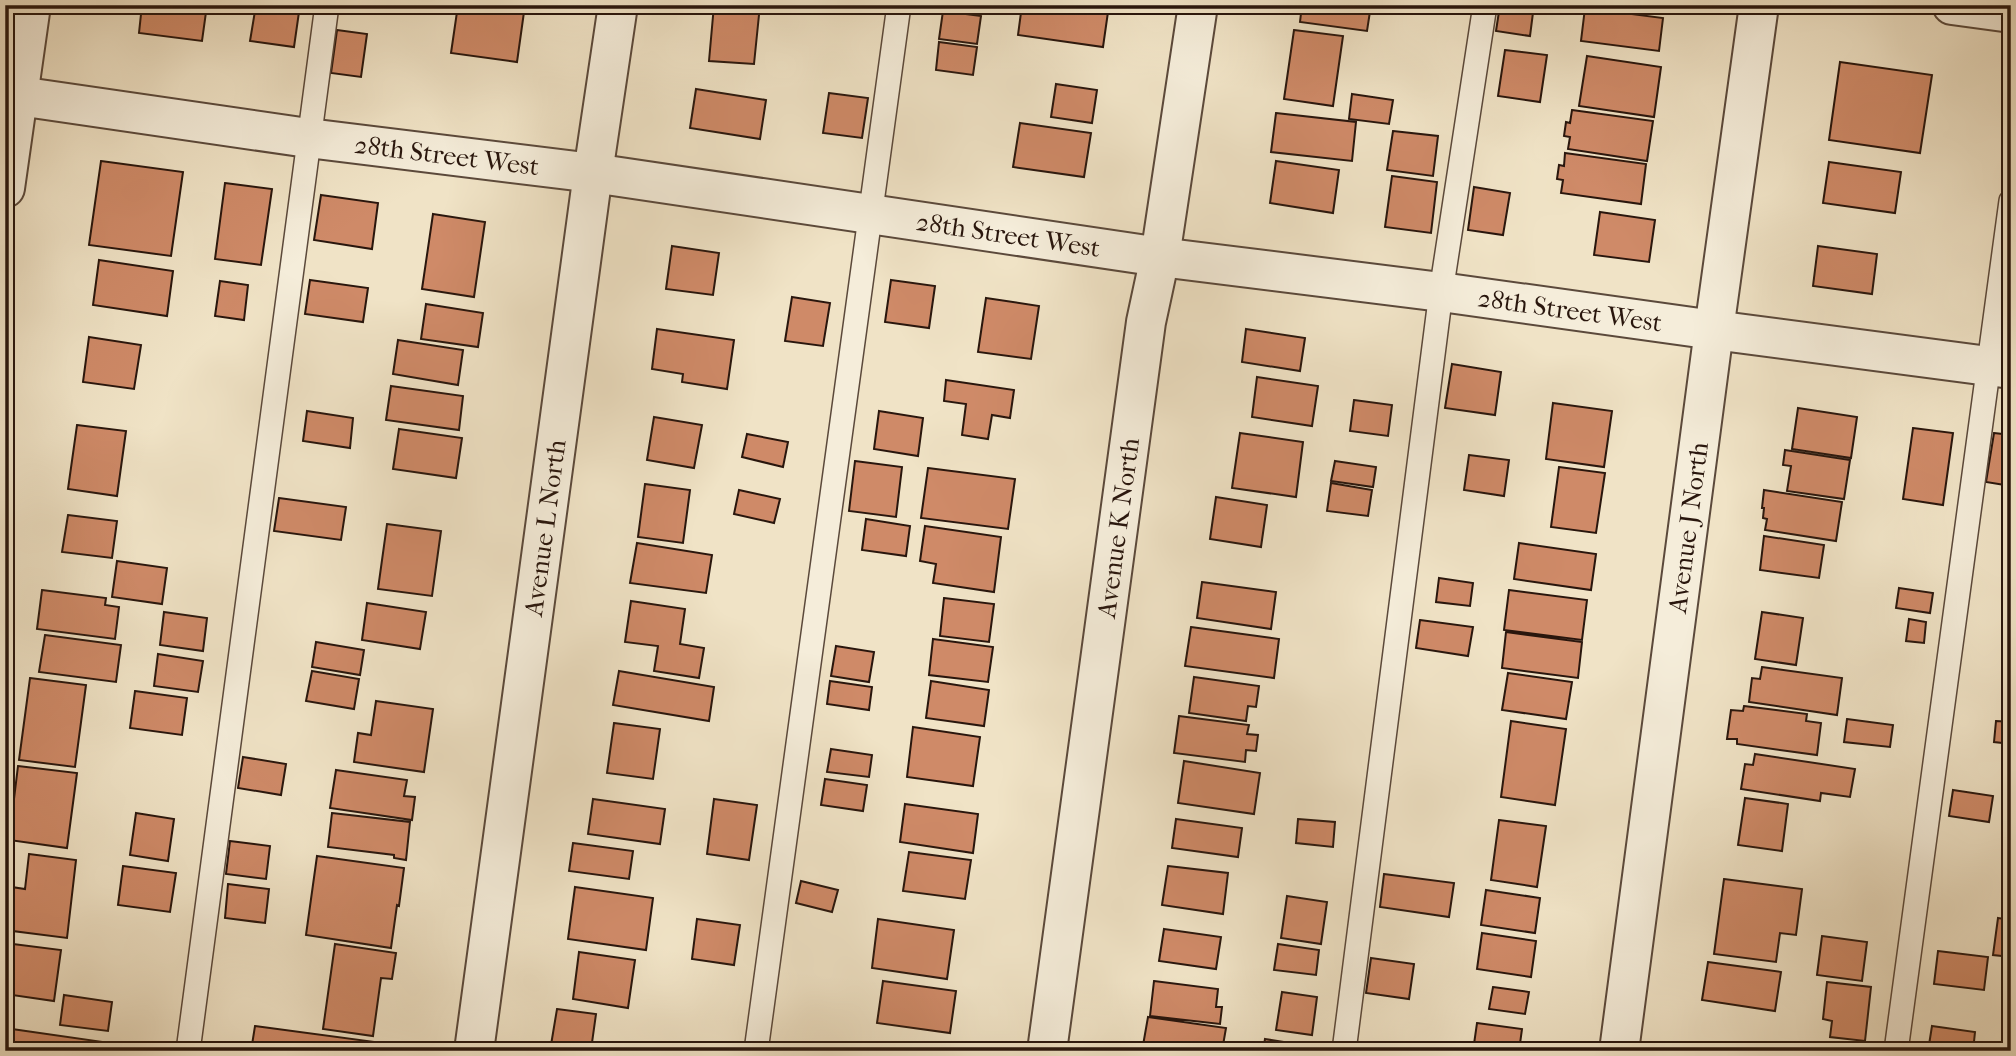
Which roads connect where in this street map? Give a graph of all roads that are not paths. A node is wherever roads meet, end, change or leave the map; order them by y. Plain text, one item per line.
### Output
1 (31, 5) edge
2 (327, 5) edge
3 (618, 5) edge
4 (899, 5) edge
5 (1198, 5) edge
6 (1485, 5) edge
7 (1759, 5) edge
8 (1952, 5) edge
9 (2011, 13) edge
10 (12, 95) edge
11 (308, 138) junction
12 (593, 173) junction
13 (5, 188) edge
14 (2011, 201) edge
15 (870, 214) junction
16 (1160, 257) junction
17 (1441, 292) junction
18 (1713, 330) junction
19 (1999, 367) edge
20 (188, 1051) edge
21 (474, 1051) edge
22 (756, 1051) edge
23 (1047, 1051) edge
24 (1344, 1051) edge
25 (1619, 1051) edge
26 (1896, 1051) edge

1 - 10 street
2 - 11 lane
3 - 12 street, Avenue L North
4 - 15 lane
5 - 16 street, Avenue K North
6 - 17 lane
7 - 18 street, Avenue J North
8 - 9 street
10 - 11 street, 28th Street West
10 - 13 street
11 - 12 street, 28th Street West
11 - 20 lane
12 - 15 street, 28th Street West
12 - 21 street, Avenue L North
14 - 19 lane
15 - 16 street, 28th Street West
15 - 22 lane
16 - 17 street, 28th Street West
16 - 23 street, Avenue K North
17 - 18 street, 28th Street West
17 - 24 lane
18 - 19 street, 28th Street West
18 - 25 street, Avenue J North
19 - 26 lane

